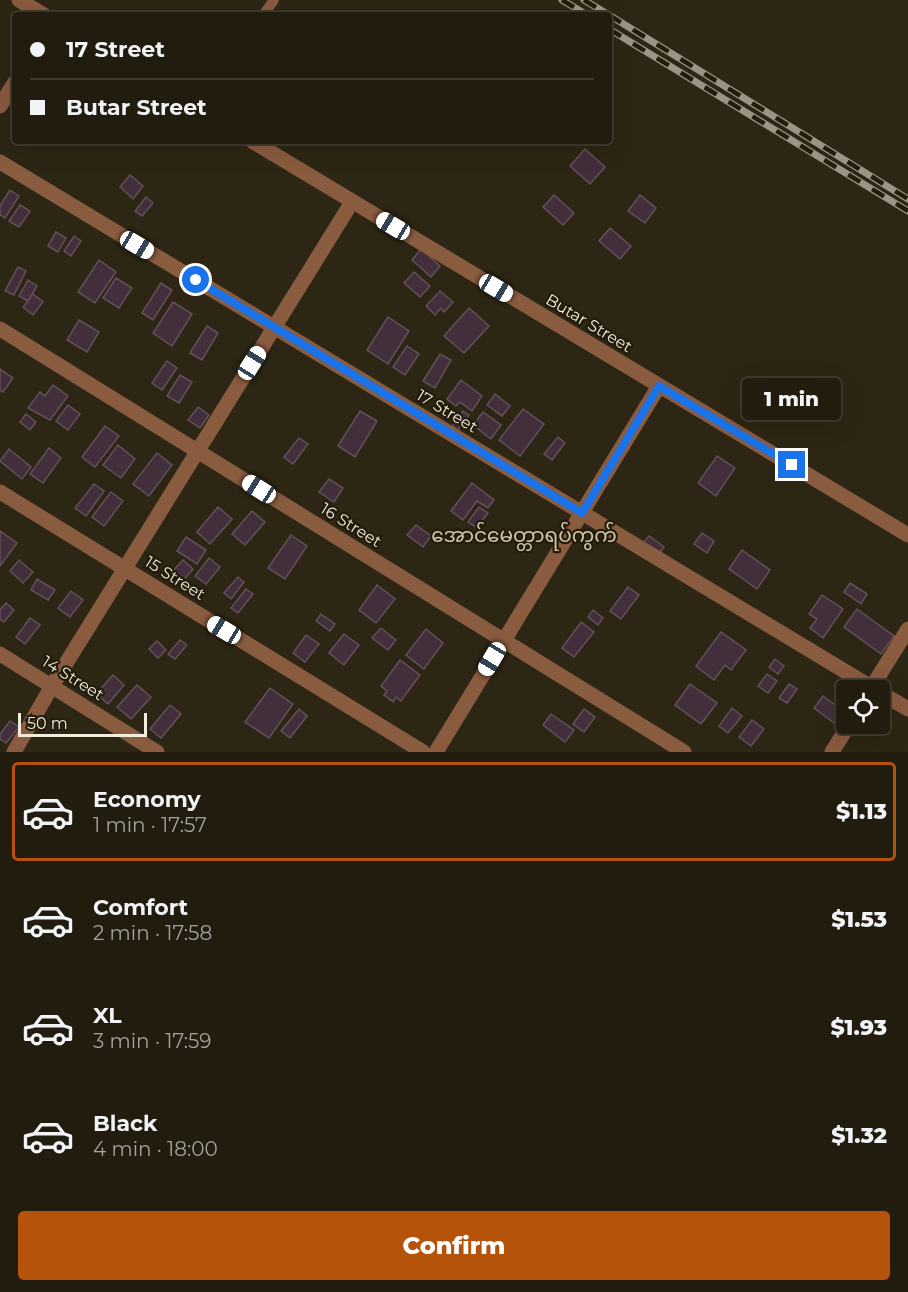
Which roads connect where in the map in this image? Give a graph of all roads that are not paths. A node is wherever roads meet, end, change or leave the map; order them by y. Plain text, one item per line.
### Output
1 (19, 0) edge
2 (39, 12) edge
3 (12, 87) edge
4 (0, 106) edge
5 (257, 144) edge
6 (0, 162) edge
7 (352, 202) junction
8 (274, 328) junction
9 (0, 329) edge
10 (659, 386) junction
11 (198, 451) junction
12 (0, 492) edge
13 (582, 513) junction
14 (908, 535) edge
15 (125, 568) junction
16 (908, 629) edge
17 (504, 640) junction
18 (0, 654) edge
19 (858, 680) edge
20 (880, 680) edge
21 (52, 686) junction
22 (890, 699) edge
23 (908, 709) edge
24 (843, 734) edge
25 (14, 752) edge
26 (157, 752) edge
27 (423, 752) edge
28 (436, 752) edge
29 (684, 752) edge
30 (832, 752) edge

1 - 2 street
3 - 4 street
5 - 7 street, Butar Street
6 - 8 street, 17 Street
7 - 8 street
7 - 10 street, Butar Street
8 - 11 street
8 - 13 street, 17 Street
9 - 11 street, 16 Street
10 - 13 street
10 - 14 street, Butar Street
11 - 15 street
11 - 17 street, 16 Street
12 - 15 street, 15 Street
13 - 17 street
13 - 19 street, 17 Street
15 - 21 street
15 - 27 street, 15 Street
16 - 20 street
17 - 28 street
17 - 29 street, 16 Street
18 - 21 street, 14 Street
21 - 25 street
21 - 26 street, 14 Street
22 - 23 street, 17 Street
24 - 30 street

